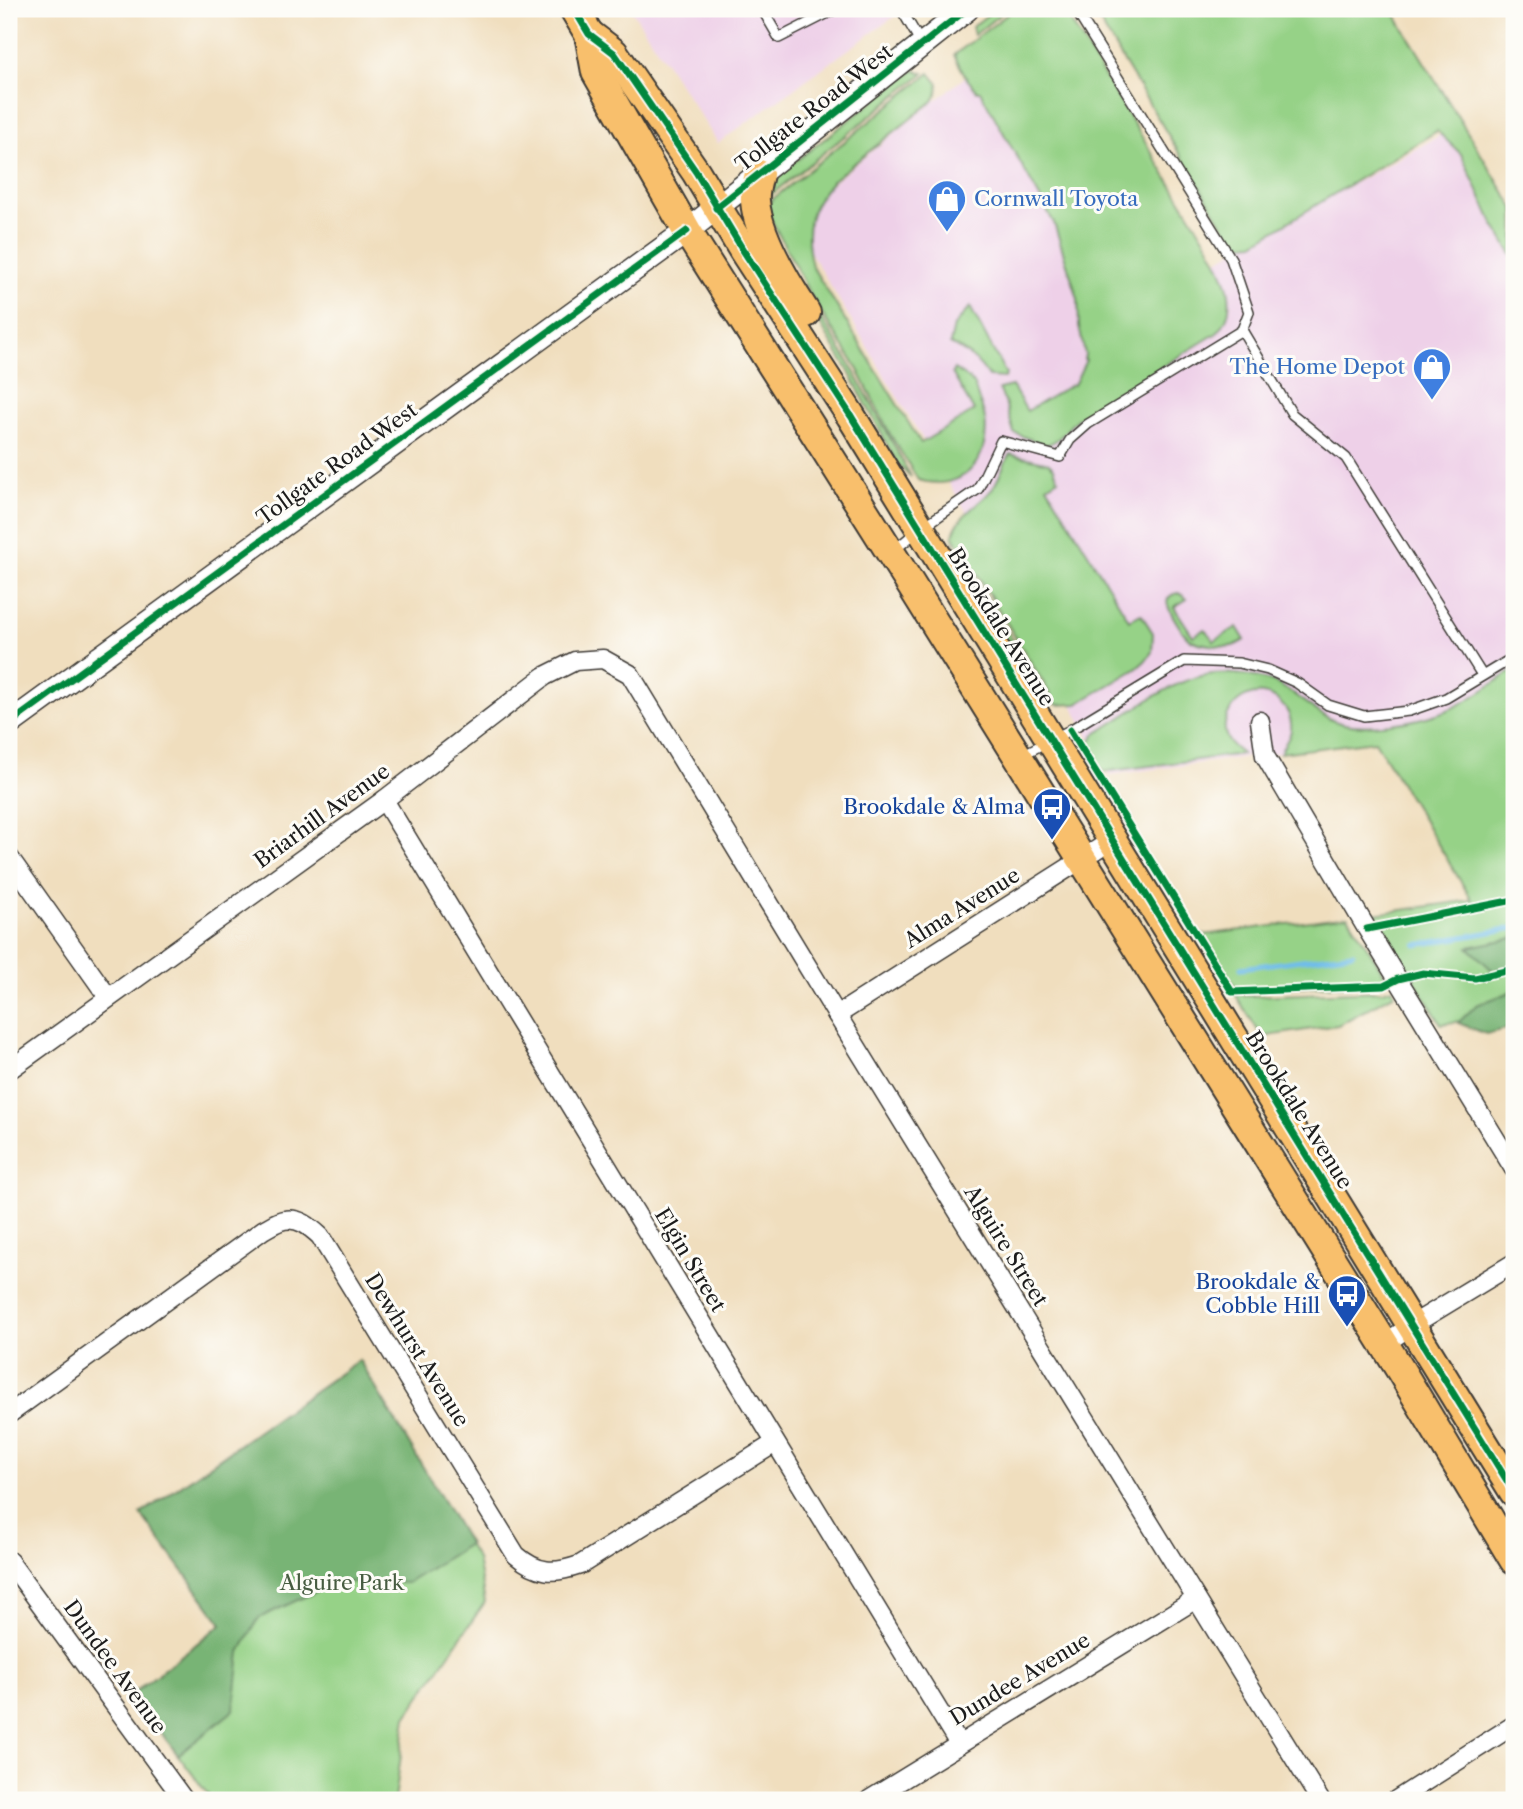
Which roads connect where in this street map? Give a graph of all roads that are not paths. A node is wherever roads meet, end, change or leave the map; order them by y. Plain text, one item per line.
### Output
1 (574, 9) edge
2 (762, 9) edge
3 (836, 9) edge
4 (901, 9) edge
5 (967, 9) edge
6 (1075, 9) edge
7 (589, 34) junction
8 (922, 44) junction
9 (759, 174) junction
10 (716, 208) junction
11 (687, 231) junction
12 (1242, 330) junction
13 (851, 416) junction
14 (920, 529) junction
15 (891, 553) junction
16 (1514, 657) edge
17 (1482, 676) junction
18 (654, 714) joint
19 (1261, 722) dead end
20 (9, 724) edge
21 (1050, 740) junction
22 (1018, 757) junction
23 (384, 800) junction
24 (1112, 840) junction
25 (9, 857) edge
26 (1082, 859) junction
27 (108, 997) junction
28 (837, 1015) junction
29 (9, 1070) edge
30 (1514, 1169) edge
31 (1514, 1263) edge
32 (1412, 1325) junction
33 (1384, 1344) junction
34 (9, 1414) edge
35 (775, 1443) junction
36 (1514, 1492) edge
37 (1514, 1560) edge
38 (9, 1561) edge
39 (1196, 1599) junction
40 (1514, 1725) edge
41 (959, 1744) junction
42 (184, 1800) edge
43 (869, 1800) edge
44 (1320, 1800) edge
45 (1396, 1800) edge

1 - 7 main road, Brookdale Avenue
2 - 3 lane
4 - 8 lane
5 - 8 street, Tollgate Road West
6 - 12 lane
7 - 10 main road, Brookdale Avenue
7 - 11 main road, Brookdale Avenue
8 - 9 street, Tollgate Road West
9 - 10 street, Tollgate Road West
9 - 13 main road
10 - 11 street, Tollgate Road West
10 - 13 main road, Brookdale Avenue
11 - 15 main road, Brookdale Avenue
11 - 20 street, Tollgate Road West
12 - 14 lane
12 - 17 lane
13 - 14 main road, Brookdale Avenue
14 - 15 lane
14 - 21 main road, Brookdale Avenue
15 - 22 main road, Brookdale Avenue
16 - 17 lane
17 - 21 lane
18 - 23 street, Briarhill Avenue
18 - 28 street, Alguire Street
19 - 30 street
21 - 22 lane
21 - 24 main road, Brookdale Avenue
22 - 26 main road, Brookdale Avenue
23 - 27 street, Briarhill Avenue
23 - 35 street, Elgin Street
24 - 26 street, Alma Avenue
24 - 32 main road, Brookdale Avenue
25 - 27 street
26 - 28 street, Alma Avenue
26 - 33 main road, Brookdale Avenue
27 - 29 street, Briarhill Avenue
28 - 39 street, Alguire Street
31 - 32 street
32 - 33 street
32 - 36 main road, Brookdale Avenue
33 - 37 main road, Brookdale Avenue
34 - 35 street, Dewhurst Avenue
35 - 41 street, Elgin Street
38 - 42 street, Dundee Avenue
39 - 41 street, Dundee Avenue
39 - 44 street, Alguire Street
40 - 45 street
41 - 43 street, Dundee Avenue

